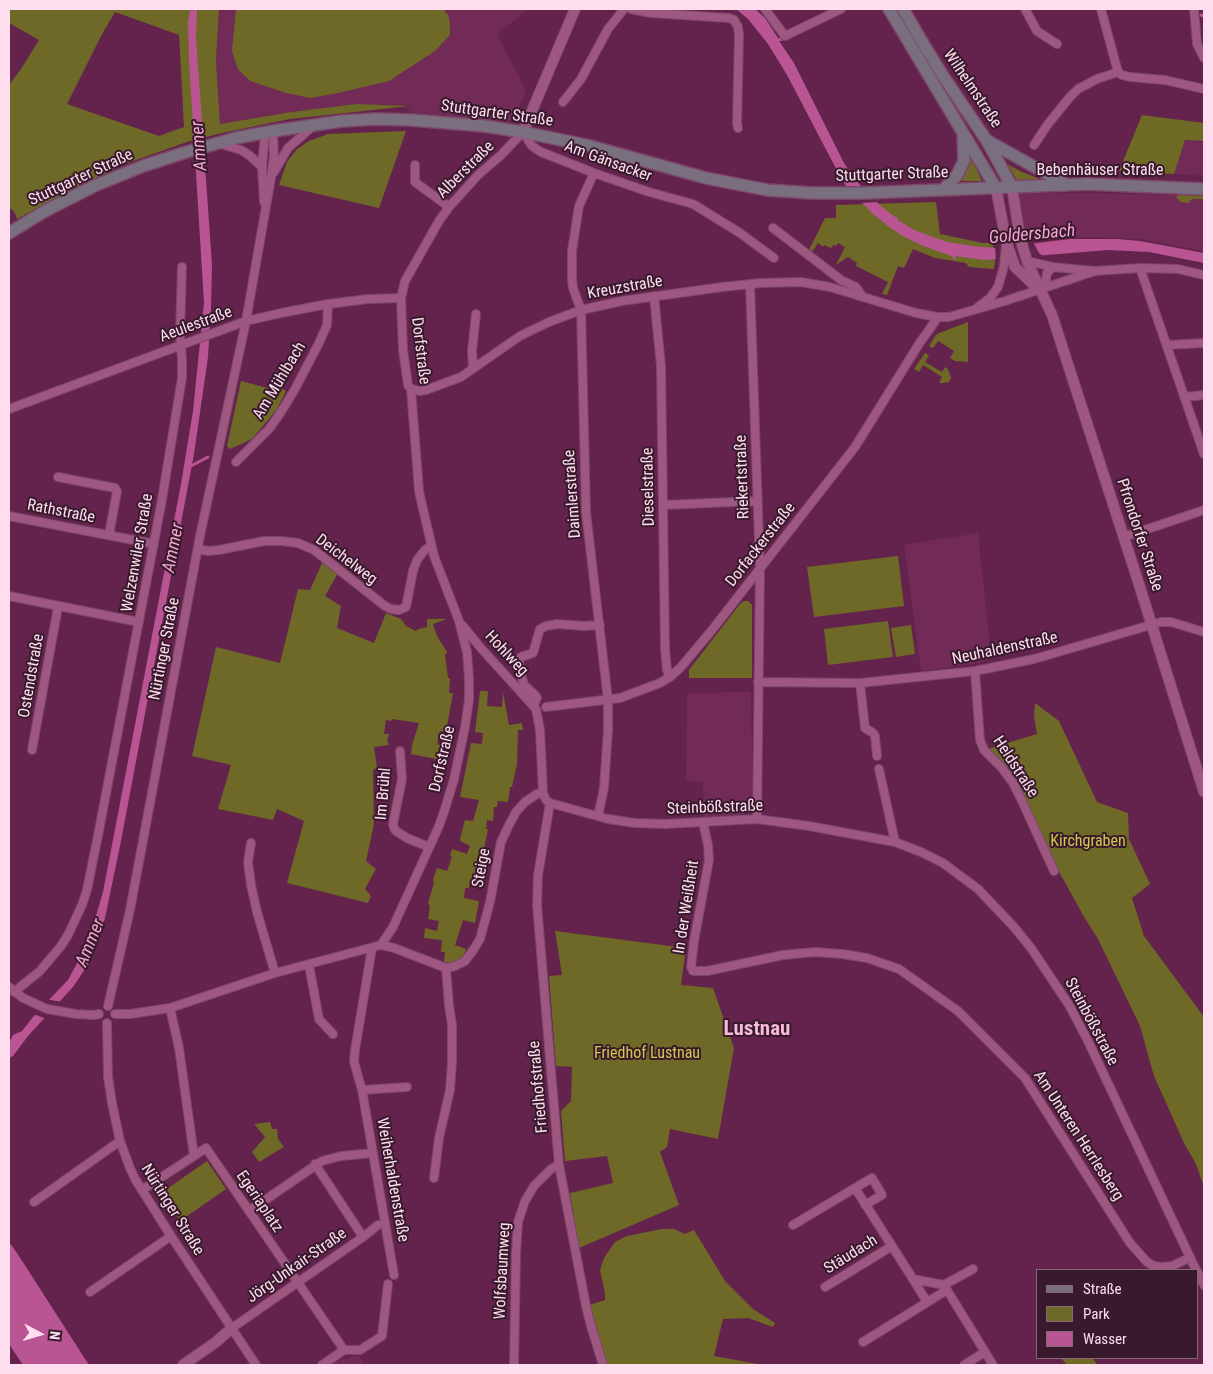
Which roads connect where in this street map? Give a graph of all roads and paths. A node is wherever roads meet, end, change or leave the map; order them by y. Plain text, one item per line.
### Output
1 (575, 9) edge
2 (624, 9) edge
3 (631, 9) edge
4 (765, 9) edge
5 (841, 9) edge
6 (889, 9) edge
7 (903, 9) edge
8 (1025, 9) edge
9 (1101, 9) edge
10 (1194, 9) edge
11 (1196, 18) junction
12 (1204, 22) edge
13 (1057, 44) dead end
14 (1204, 58) edge
15 (1118, 72) junction
16 (1204, 89) edge
17 (563, 102) dead end
18 (313, 125) junction
19 (738, 128) dead end
20 (962, 131) junction
21 (269, 132) junction
22 (523, 132) junction
23 (988, 141) junction
24 (215, 144) junction
25 (1034, 145) dead end
26 (415, 165) dead end
27 (262, 167) junction
28 (594, 174) junction
29 (271, 178) junction
30 (1067, 184) junction
31 (1012, 187) junction
32 (996, 188) junction
33 (1204, 189) edge
34 (942, 190) junction
35 (449, 207) junction
36 (266, 209) junction
37 (773, 228) dead end
38 (9, 232) edge
39 (774, 258) dead end
40 (1027, 261) junction
41 (1010, 266) junction
42 (182, 267) dead end
43 (1053, 267) junction
44 (1140, 268) junction
45 (1095, 271) junction
46 (1204, 274) edge
47 (750, 284) junction
48 (1040, 290) junction
49 (654, 296) junction
50 (863, 297) junction
51 (401, 298) junction
52 (328, 304) junction
53 (581, 310) junction
54 (975, 310) junction
55 (476, 314) dead end
56 (938, 316) junction
57 (246, 321) junction
58 (1204, 342) edge
59 (1168, 345) junction
60 (180, 346) junction
61 (473, 369) junction
62 (411, 389) junction
63 (1204, 395) edge
64 (1184, 397) junction
65 (9, 409) edge
66 (1204, 454) edge
67 (236, 462) dead end
68 (58, 477) dead end
69 (758, 501) junction
70 (664, 505) junction
71 (1204, 510) edge
72 (9, 516) edge
73 (109, 535) junction
74 (1124, 537) junction
75 (154, 544) junction
76 (431, 546) junction
77 (198, 549) junction
78 (760, 568) junction
79 (9, 596) edge
80 (58, 606) junction
81 (459, 621) junction
82 (139, 622) junction
83 (1152, 624) junction
84 (600, 625) junction
85 (1204, 632) edge
86 (975, 671) junction
87 (670, 677) junction
88 (758, 682) junction
89 (860, 683) junction
90 (608, 700) junction
91 (534, 705) junction
92 (546, 707) dead end
93 (32, 750) dead end
94 (400, 751) dead end
95 (876, 756) dead end
96 (879, 769) dead end
97 (1204, 792) edge
98 (543, 793) junction
99 (550, 803) junction
100 (598, 816) junction
101 (757, 819) junction
102 (703, 822) junction
103 (895, 842) junction
104 (251, 843) dead end
105 (429, 847) junction
106 (1054, 871) dead end
107 (381, 945) junction
108 (372, 948) junction
109 (309, 965) junction
110 (691, 967) joint
111 (446, 968) junction
112 (275, 973) junction
113 (11, 989) edge
114 (108, 1006) junction
115 (170, 1008) junction
116 (99, 1014) junction
117 (115, 1014) junction
118 (107, 1023) junction
119 (333, 1034) dead end
120 (407, 1087) dead end
121 (362, 1090) junction
122 (120, 1141) junction
123 (373, 1153) junction
124 (194, 1156) junction
125 (315, 1164) junction
126 (559, 1165) junction
127 (434, 1178) dead end
128 (855, 1188) junction
129 (142, 1190) junction
130 (34, 1202) dead end
131 (866, 1205) junction
132 (249, 1211) junction
133 (378, 1225) dead end
134 (793, 1225) dead end
135 (171, 1236) junction
136 (363, 1237) junction
137 (892, 1246) junction
138 (1190, 1258) junction
139 (974, 1268) dead end
140 (1195, 1269) edge
141 (394, 1275) dead end
142 (913, 1279) junction
143 (297, 1282) junction
144 (388, 1284) dead end
145 (826, 1287) dead end
146 (946, 1288) junction
147 (90, 1292) dead end
148 (927, 1302) junction
149 (232, 1328) junction
150 (863, 1342) dead end
151 (344, 1350) junction
152 (985, 1352) junction
153 (183, 1365) edge
154 (256, 1365) edge
155 (322, 1365) edge
156 (514, 1365) edge
157 (603, 1365) edge
158 (964, 1365) edge
159 (993, 1365) edge

1 - 22 street, Alberstraße
2 - 17 street
3 - 19 street
4 - 5 street
6 - 20 main road, Wilhelmstraße
7 - 23 main road, Wilhelmstraße
8 - 13 street
9 - 15 street
10 - 11 street
11 - 12 street
11 - 14 street
15 - 16 street
15 - 25 street
18 - 21 main road, Stuttgarter Straße
18 - 22 main road, Stuttgarter Straße
18 - 29 street, Nürtinger Straße
20 - 32 main road, Wilhelmstraße
20 - 34 main road
21 - 24 main road, Stuttgarter Straße
21 - 27 street, Nürtinger Straße
21 - 29 street, Nürtinger Straße
22 - 28 street, Am Gänsacker
22 - 34 main road, Stuttgarter Straße
22 - 35 street, Alberstraße
23 - 30 main road
23 - 31 main road, Wilhelmstraße
24 - 27 street
24 - 38 main road, Stuttgarter Straße
26 - 35 street
27 - 36 street, Nürtinger Straße
28 - 39 street, Am Gänsacker
28 - 53 street, Daimlerstraße
29 - 36 street, Nürtinger Straße
30 - 31 main road, Bebenhäuser Straße
30 - 33 main road, Bebenhäuser Straße
31 - 32 main road, Bebenhäuser Straße
31 - 40 street, Pfrondorfer Straße
32 - 34 main road, Stuttgarter Straße
32 - 41 street, Pfrondorfer Straße
35 - 51 street, Alberstraße
36 - 57 street, Nürtinger Straße
37 - 50 street, Kreuzstraße
40 - 43 street
40 - 48 street, Pfrondorfer Straße
41 - 48 street, Pfrondorfer Straße
41 - 54 street, Kreuzstraße
42 - 60 street, Welzenwiler Straße
43 - 45 street
43 - 48 street
44 - 45 street
44 - 46 street
44 - 59 street
45 - 48 street, Kreuzstraße
47 - 49 street, Kreuzstraße
47 - 50 street, Kreuzstraße
47 - 69 street, Riekertstraße
48 - 54 street, Kreuzstraße
48 - 74 street, Pfrondorfer Straße
49 - 53 street, Kreuzstraße
49 - 70 street, Dieselstraße
50 - 56 street, Kreuzstraße
51 - 52 street, Aeulestraße
51 - 62 street, Dorfstraße
52 - 57 street, Aeulestraße
52 - 67 street, Am Mühlbach
53 - 61 street, Kreuzstraße
53 - 84 street, Daimlerstraße
54 - 56 street, Kreuzstraße
55 - 61 street
56 - 78 street, Dorfackerstraße
57 - 60 street, Aeulestraße
57 - 77 street, Nürtinger Straße
58 - 59 street
59 - 64 street
60 - 65 street, Aeulestraße
60 - 75 street, Welzenwiler Straße
61 - 62 street, Kreuzstraße
62 - 76 street, Dorfstraße
63 - 64 street
64 - 66 street
68 - 73 street, Rathstraße
69 - 70 street
69 - 78 street, Riekertstraße
70 - 87 street, Dieselstraße
71 - 74 street
72 - 73 street, Rathstraße
73 - 75 street, Rathstraße
74 - 83 street, Pfrondorfer Straße
75 - 82 street, Welzenwiler Straße
76 - 77 street, Deichelweg
76 - 81 street, Dorfstraße
77 - 114 street, Nürtinger Straße
78 - 87 street, Dorfackerstraße
78 - 88 street, Riekertstraße
79 - 80 street
80 - 82 street
80 - 93 street, Ostendstraße
81 - 91 street, Hohlweg
81 - 105 street, Dorfstraße
82 - 113 street, Welzenwiler Straße
83 - 85 street, Neuhaldenstraße
83 - 86 street, Neuhaldenstraße
83 - 97 street, Pfrondorfer Straße
84 - 90 street, Daimlerstraße
84 - 91 street
86 - 89 street, Neuhaldenstraße
86 - 106 street, Heldstraße
87 - 90 street, Dorfackerstraße
88 - 89 street, Neuhaldenstraße
88 - 101 street, Riekertstraße
89 - 95 street
90 - 92 street, Dorfackerstraße
90 - 100 street, Daimlerstraße
91 - 98 street
94 - 105 street, Im Brühl
96 - 103 street
98 - 99 street
98 - 111 street, Steige
99 - 100 street, Steinbößstraße
99 - 126 street, Friedhofstraße
100 - 102 street, Steinbößstraße
101 - 102 street, Steinbößstraße
101 - 103 street, Steinbößstraße
102 - 110 street, In der Weißheit
103 - 138 street, Steinbößstraße
104 - 112 street
105 - 107 street, Dorfstraße
107 - 108 street
107 - 111 street
108 - 109 street
108 - 121 street, Weiherhaldenstraße
109 - 112 street
109 - 119 street
110 - 138 street, Am Unteren Herrlesberg
111 - 127 street
112 - 115 street
113 - 116 street
114 - 116 street
114 - 117 street
115 - 117 street
115 - 124 street
116 - 118 street
117 - 118 street
118 - 122 street, Nürtinger Straße
120 - 121 street
121 - 123 street, Weiherhaldenstraße
122 - 129 street, Nürtinger Straße
122 - 130 street
123 - 125 street
123 - 141 street, Weiherhaldenstraße
124 - 129 street
124 - 132 street, Egeriaplatz
125 - 132 street
125 - 136 street
126 - 156 street, Wolfsbaumweg
126 - 157 street, Friedhofstraße
128 - 131 street, Stäudach
128 - 131 street
128 - 134 street
129 - 135 street, Nürtinger Straße
131 - 137 street, Stäudach
132 - 143 street, Egeriaplatz
133 - 136 street, Jörg-Unkair-Straße
135 - 147 street
135 - 149 street, Nürtinger Straße
136 - 143 street, Jörg-Unkair-Straße
137 - 142 street, Stäudach
137 - 145 street, Stäudach
138 - 140 street, Steinbößstraße
139 - 146 street
142 - 146 street
142 - 148 street, Stäudach
143 - 149 street, Jörg-Unkair-Straße
143 - 151 street, Egeriaplatz
144 - 151 street
146 - 148 street
146 - 152 street
148 - 150 street
149 - 153 street
149 - 154 street, Nürtinger Straße
151 - 155 street
152 - 158 street
152 - 159 street

